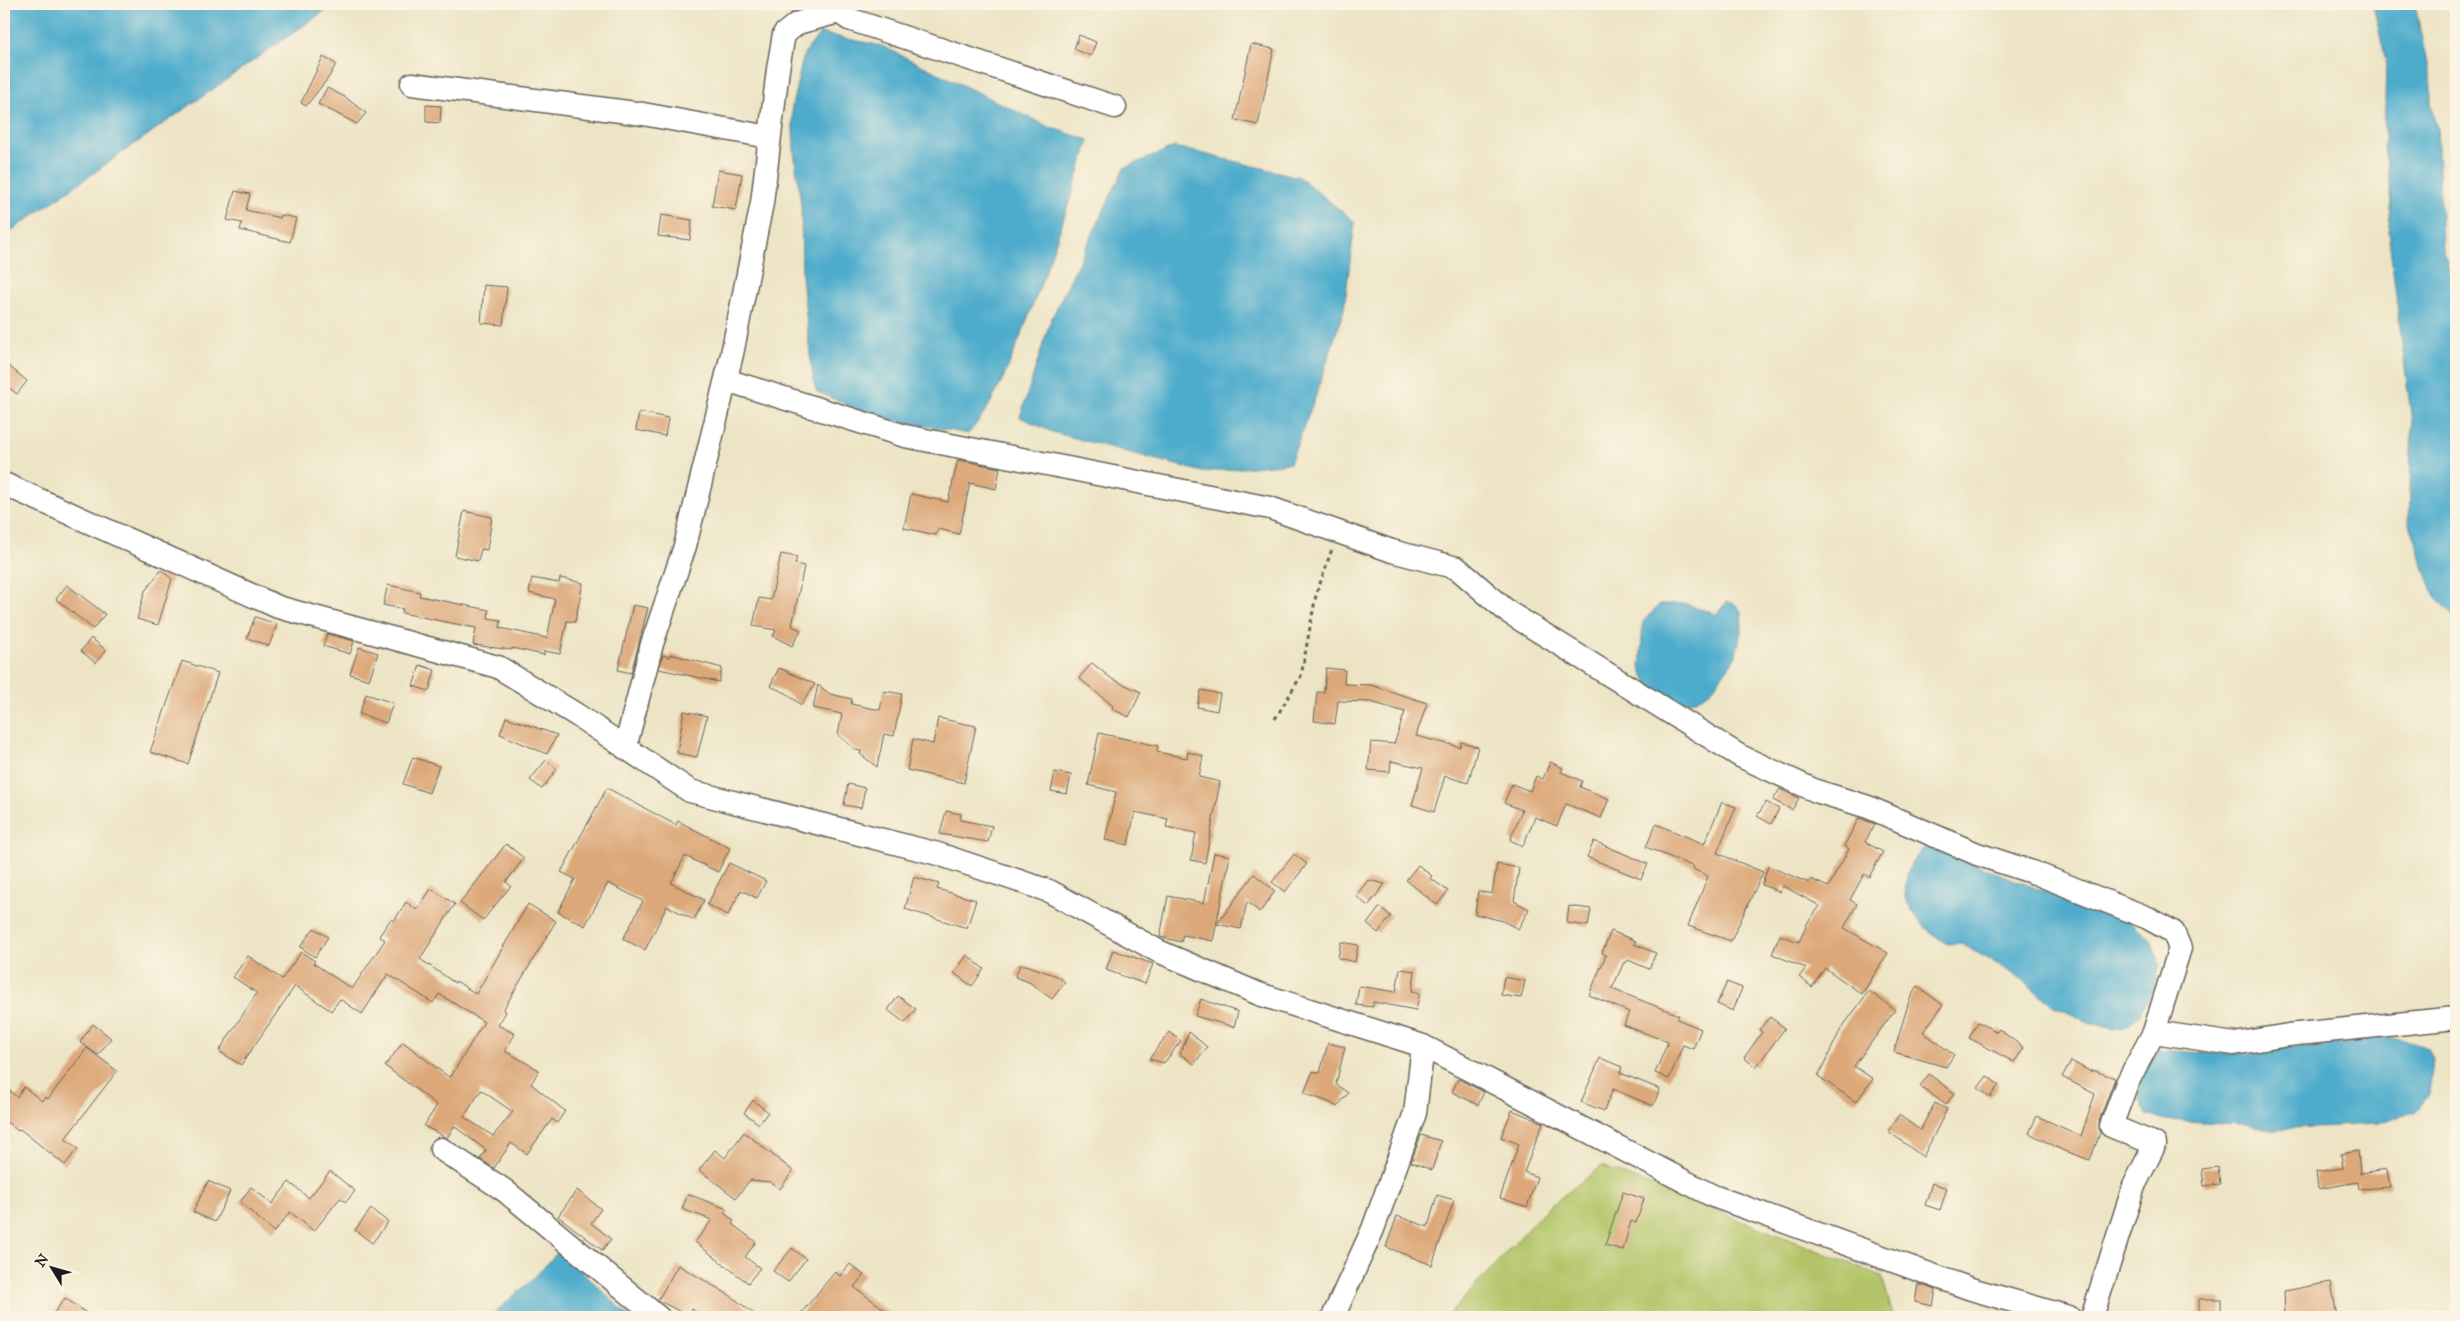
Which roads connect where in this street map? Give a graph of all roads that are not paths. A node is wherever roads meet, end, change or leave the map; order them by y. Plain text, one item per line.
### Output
1 (842, 8) edge
2 (412, 84) dead end
3 (1115, 106) dead end
4 (770, 137) junction
5 (726, 380) junction
6 (4, 484) edge
7 (625, 748) junction
8 (2456, 1018) edge
9 (2154, 1032) junction
10 (1423, 1046) junction
11 (441, 1149) dead end
12 (658, 1317) edge
13 (1333, 1317) edge
14 (2069, 1317) edge
15 (2092, 1317) edge

1 - 3 street
1 - 4 street
2 - 4 street
4 - 5 street
5 - 7 street
5 - 9 street
6 - 7 street
7 - 10 street
8 - 9 street
9 - 15 street
10 - 13 street
10 - 14 street
11 - 12 street

